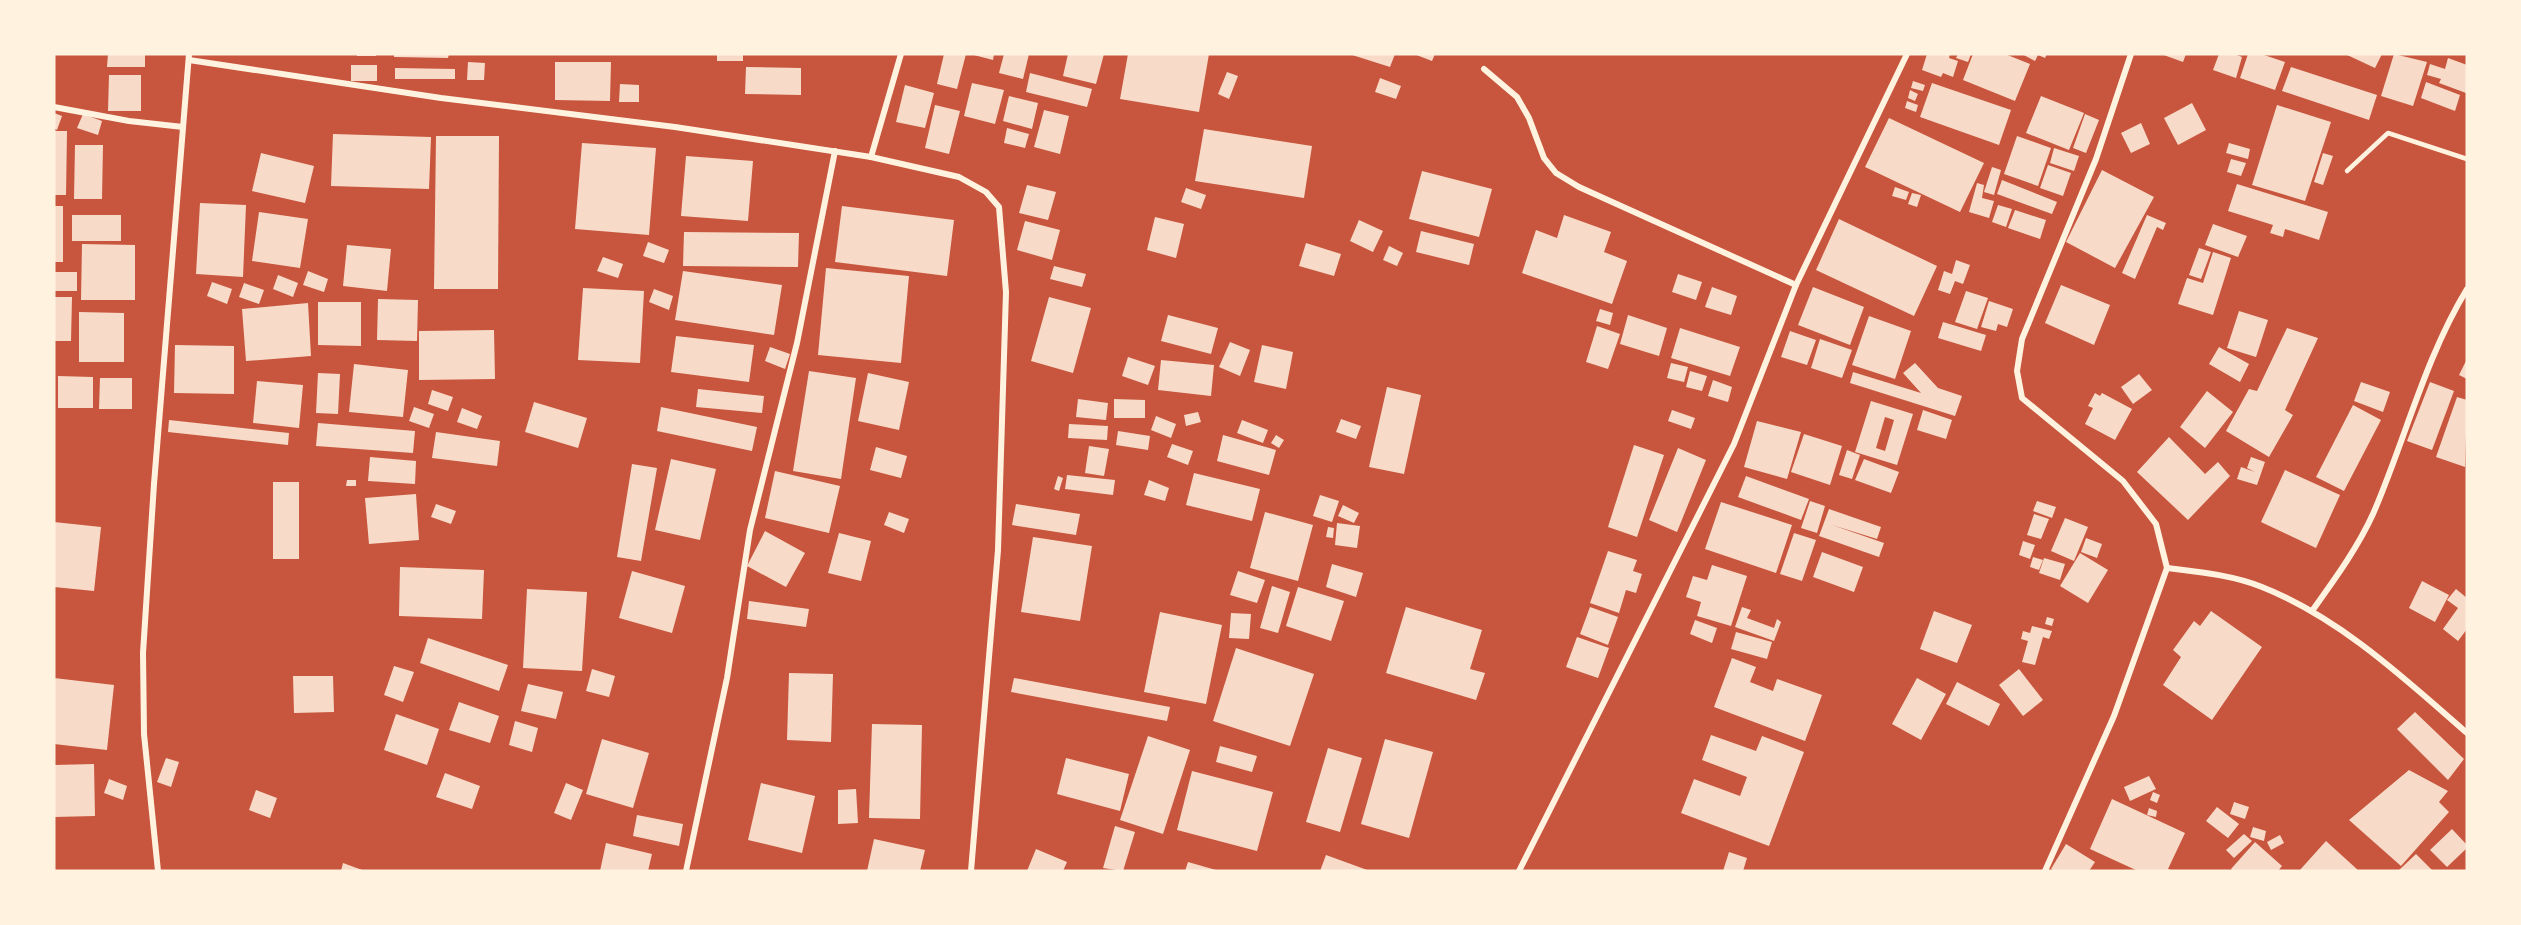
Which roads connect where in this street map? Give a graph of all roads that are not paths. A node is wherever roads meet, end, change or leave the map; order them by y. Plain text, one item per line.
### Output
1 (901, 54) edge
2 (1907, 54) edge
3 (2131, 54) edge
4 (189, 57) edge
5 (1484, 69) dead end
6 (54, 107) edge
7 (183, 127) junction
8 (835, 151) junction
9 (871, 157) junction
10 (2467, 159) edge
11 (2347, 171) dead end
12 (1796, 285) junction
13 (2467, 289) edge
14 (2167, 568) junction
15 (2312, 611) junction
16 (2467, 733) edge
17 (158, 871) edge
18 (686, 871) edge
19 (971, 871) edge
20 (1519, 871) edge
21 (2045, 871) edge

1 - 9 street
2 - 12 street
3 - 14 street
4 - 7 street
4 - 8 street
5 - 12 street
6 - 7 street
7 - 17 street
8 - 9 street
8 - 18 street
9 - 19 street
10 - 11 lane
12 - 20 street
13 - 15 street
14 - 15 street
14 - 21 street
15 - 16 street

